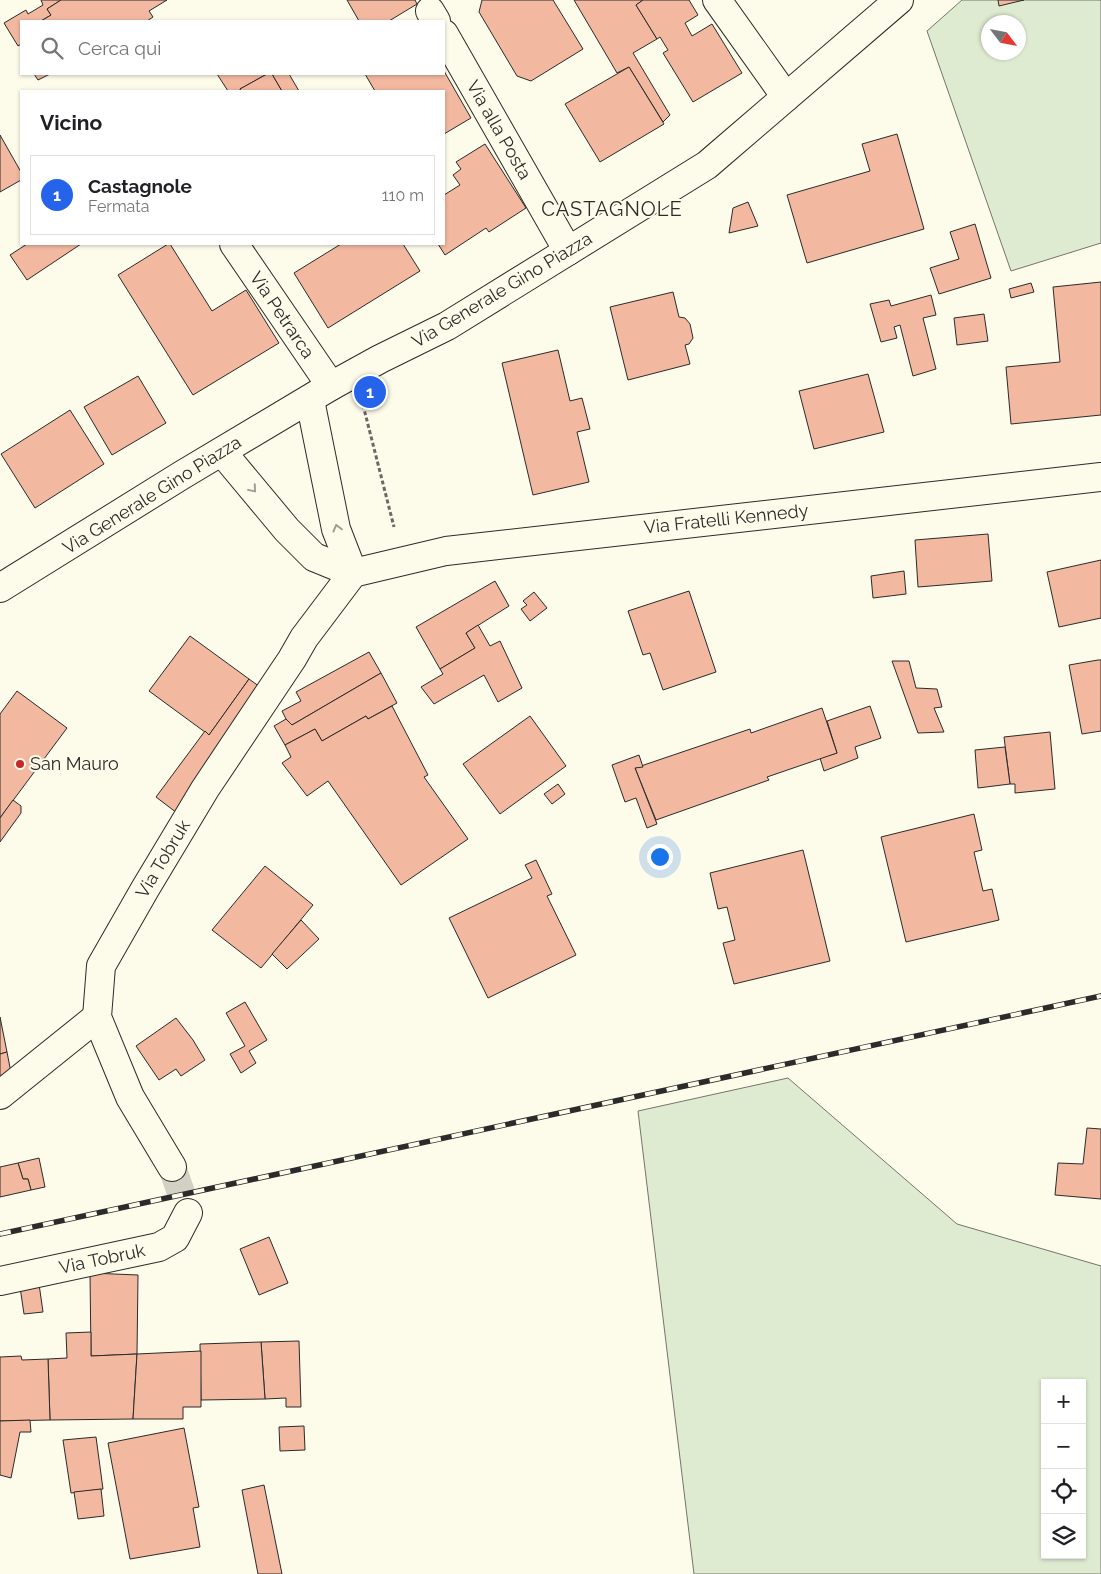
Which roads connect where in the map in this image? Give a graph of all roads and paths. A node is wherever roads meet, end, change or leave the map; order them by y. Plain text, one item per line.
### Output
1 (717, 0) edge
2 (899, 0) edge
3 (445, 36) edge
4 (786, 97) junction
5 (235, 245) edge
6 (568, 251) junction
7 (355, 374) junction
8 (320, 393) junction
9 (222, 452) junction
10 (1101, 477) edge
11 (394, 527) dead end
12 (353, 574) junction
13 (0, 588) edge
14 (97, 1018) junction
15 (0, 1096) edge
16 (172, 1167) tunnel mouth
17 (188, 1213) dead end
18 (0, 1281) edge

1 - 4 street
2 - 4 street, Via Generale Gino Piazza
3 - 6 street, Via alla Posta
4 - 6 street, Via Generale Gino Piazza
5 - 8 street, Via Petrarca
6 - 7 street, Via Generale Gino Piazza
7 - 8 street, Via Generale Gino Piazza
7 - 11 path
8 - 9 street, Via Generale Gino Piazza
12 -> 8 street
9 -> 12 street
9 - 13 street, Via Generale Gino Piazza
10 - 12 street, Via Fratelli Kennedy
12 - 14 street, Via Tobruk
14 - 15 street
14 - 16 street, Via Tobruk
17 - 18 street, Via Tobruk

